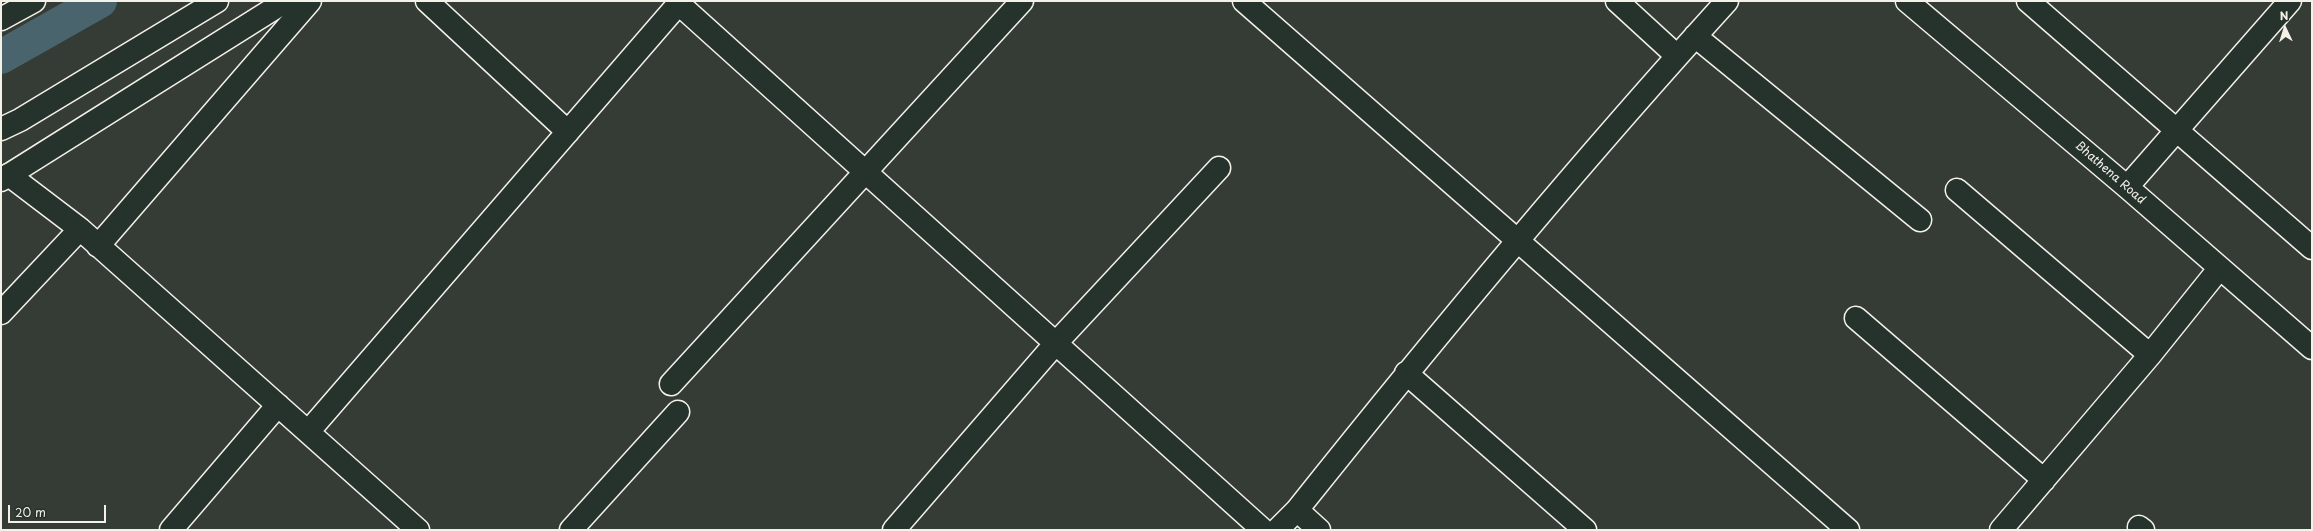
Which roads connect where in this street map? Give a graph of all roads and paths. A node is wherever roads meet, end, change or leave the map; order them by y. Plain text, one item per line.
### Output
1 (34, 1) edge
2 (217, 1) edge
3 (286, 1) edge
4 (310, 1) edge
5 (427, 1) edge
6 (1022, 1) edge
7 (1244, 1) edge
8 (1617, 1) edge
9 (1727, 1) edge
10 (1906, 1) edge
11 (2028, 1) edge
12 (2290, 1) edge
13 (680, 2) edge
14 (1, 19) edge
15 (1695, 36) junction
16 (1677, 56) junction
17 (1, 129) edge
18 (2177, 130) junction
19 (568, 132) junction
20 (1219, 168) dead end
21 (865, 171) junction
22 (5, 177) edge
23 (2127, 187) junction
24 (1958, 190) dead end
25 (1920, 220) dead end
26 (80, 229) junction
27 (1516, 241) junction
28 (98, 246) junction
29 (2312, 248) edge
30 (2219, 269) junction
31 (1, 313) edge
32 (1856, 318) dead end
33 (1056, 343) junction
34 (2312, 348) edge
35 (2150, 355) junction
36 (1406, 374) junction
37 (671, 384) dead end
38 (278, 405) junction
39 (678, 412) dead end
40 (308, 432) junction
41 (2044, 480) junction
42 (1296, 510) junction
43 (170, 530) edge
44 (418, 530) edge
45 (571, 530) edge
46 (894, 530) edge
47 (1263, 530) edge
48 (1277, 530) edge
49 (1319, 530) edge
50 (1585, 530) edge
51 (1848, 530) edge
52 (2001, 530) edge

1 - 14 street
2 - 17 street
3 - 22 street
4 - 28 street
5 - 19 street
6 - 21 street
7 - 27 street
8 - 16 street
9 - 15 street
10 - 23 street, Bhathena Road
11 - 18 street
12 - 18 street
13 - 19 street
13 - 21 street
15 - 16 street
15 - 25 street
16 - 27 street
18 - 23 street
18 - 29 street
19 - 40 street
20 - 33 street
21 - 33 street
21 - 37 street
22 - 26 street
23 - 30 street, Bhathena Road
24 - 35 street
26 - 28 street
26 - 31 street
27 - 36 street
27 - 51 street
28 - 38 street
30 - 34 street, Bhathena Road
30 - 35 street
32 - 41 street
33 - 46 street
33 - 47 street
35 - 41 street
36 - 42 street
36 - 50 street
38 - 40 street
38 - 43 street
39 - 45 street
40 - 44 street
41 - 52 street
42 - 48 street
42 - 49 street

